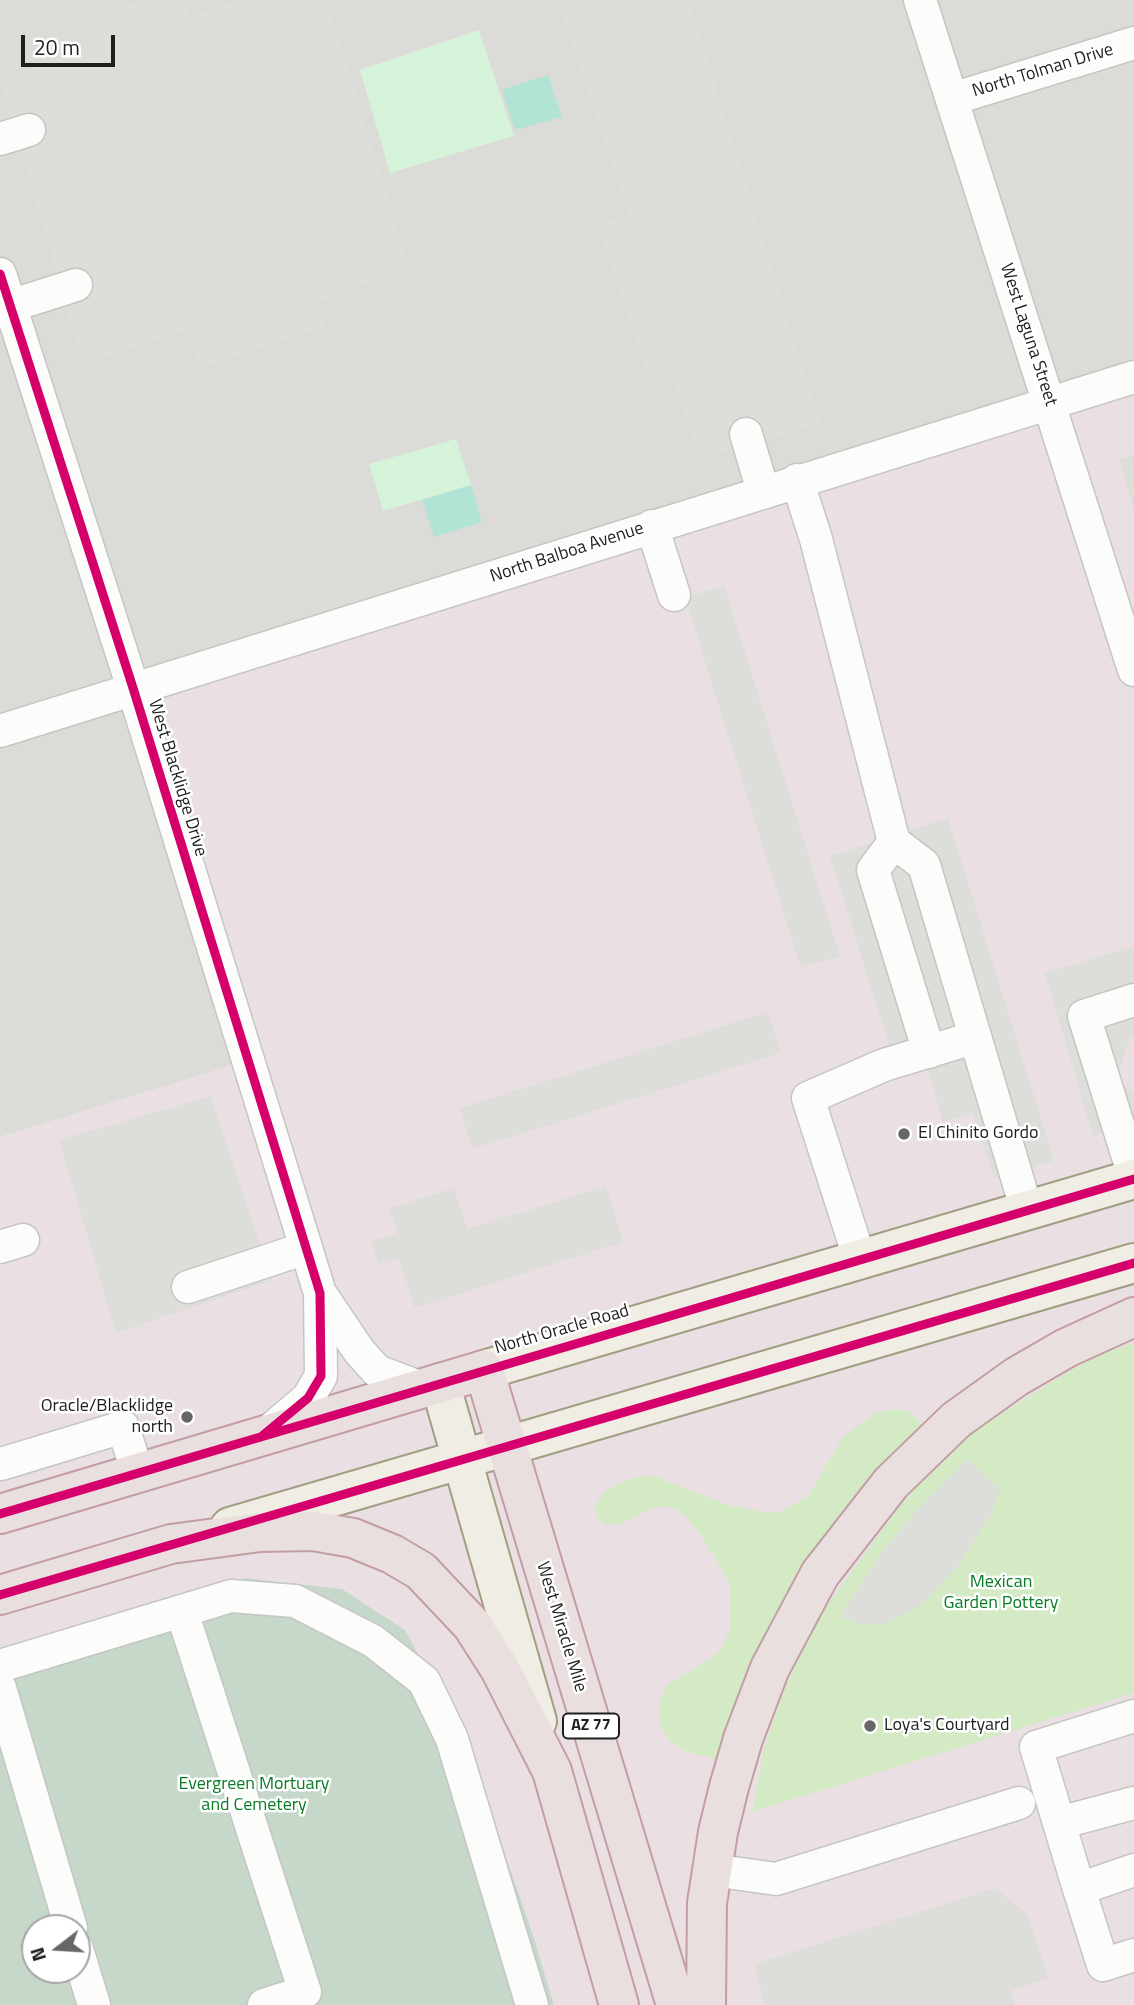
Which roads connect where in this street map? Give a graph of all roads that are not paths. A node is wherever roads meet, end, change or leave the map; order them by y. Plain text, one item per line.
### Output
1 (920, 0) edge
2 (1134, 43) edge
3 (952, 99) junction
4 (0, 274) edge
5 (76, 285) dead end
6 (10, 306) junction
7 (1134, 377) edge
8 (1050, 402) junction
9 (746, 434) dead end
10 (797, 480) junction
11 (763, 491) junction
12 (652, 526) junction
13 (674, 595) dead end
14 (1133, 664) edge
15 (133, 688) junction
16 (0, 731) edge
17 (894, 842) junction
18 (1134, 1000) edge
19 (973, 1038) junction
20 (929, 1052) junction
21 (1134, 1177) edge
22 (1027, 1211) junction
23 (306, 1248) junction
24 (860, 1259) junction
25 (1134, 1263) edge
26 (188, 1287) dead end
27 (320, 1293) junction
28 (1134, 1317) edge
29 (484, 1370) junction
30 (431, 1385) junction
31 (261, 1437) junction
32 (506, 1446) junction
33 (461, 1460) junction
34 (1, 1461) edge
35 (138, 1474) junction
36 (7, 1512) edge
37 (171, 1544) junction
38 (0, 1595) edge
39 (182, 1612) junction
40 (0, 1666) edge
41 (0, 1688) edge
42 (1134, 1716) edge
43 (552, 1771) junction
44 (1019, 1802) dead end
45 (1134, 1802) edge
46 (1059, 1823) junction
47 (712, 1870) junction
48 (1134, 1870) edge
49 (1080, 1889) junction
50 (67, 1914) edge
51 (1134, 1955) edge
52 (88, 1984) edge
53 (94, 2005) edge
54 (264, 2005) edge
55 (532, 2005) edge
56 (619, 2005) edge
57 (676, 2005) edge
58 (706, 2005) edge

1 - 3 street, West Laguna Street
2 - 3 street, North Tolman Drive
3 - 8 street, West Laguna Street
4 - 6 street, West Blacklidge Drive
5 - 6 street
6 - 15 street, West Blacklidge Drive
7 - 8 street, North Balboa Avenue
8 - 10 street, North Balboa Avenue
8 - 14 street, West Laguna Street
9 - 11 street
10 - 11 street, North Balboa Avenue
10 - 17 street
11 - 12 street, North Balboa Avenue
12 - 13 street
12 - 15 street, North Balboa Avenue
15 - 16 street, North Balboa Avenue
15 - 23 street, West Blacklidge Drive
17 - 19 street
17 - 20 street
18 - 21 street
19 - 20 street
19 - 22 street
20 - 24 street
21 - 22 main road, North Oracle Road
22 - 24 main road, North Oracle Road
23 - 26 street
23 - 27 street, West Blacklidge Drive
24 - 29 main road, North Oracle Road
25 - 32 main road
27 - 30 street
27 - 31 street
28 - 47 highway
29 - 30 highway, North Oracle Road
29 - 32 highway, West Miracle Mile / AZ 77
30 - 31 highway, North Oracle Road
30 - 33 main road, AZ 77
31 - 35 highway, North Oracle Road
32 - 33 main road
32 - 57 highway, West Miracle Mile / AZ 77
33 - 37 main road
33 - 43 main road, AZ 77
34 - 35 street
34 - 36 street
35 - 36 highway, North Oracle Road
37 - 38 highway, AZ 77
37 - 43 highway, AZ 77
39 - 40 street
39 - 54 street
39 - 55 street
41 - 50 street
42 - 46 street
43 - 56 highway, AZ 77
44 - 47 street
45 - 46 street
46 - 49 street
47 - 58 highway
48 - 49 street
49 - 51 street
52 - 53 street

